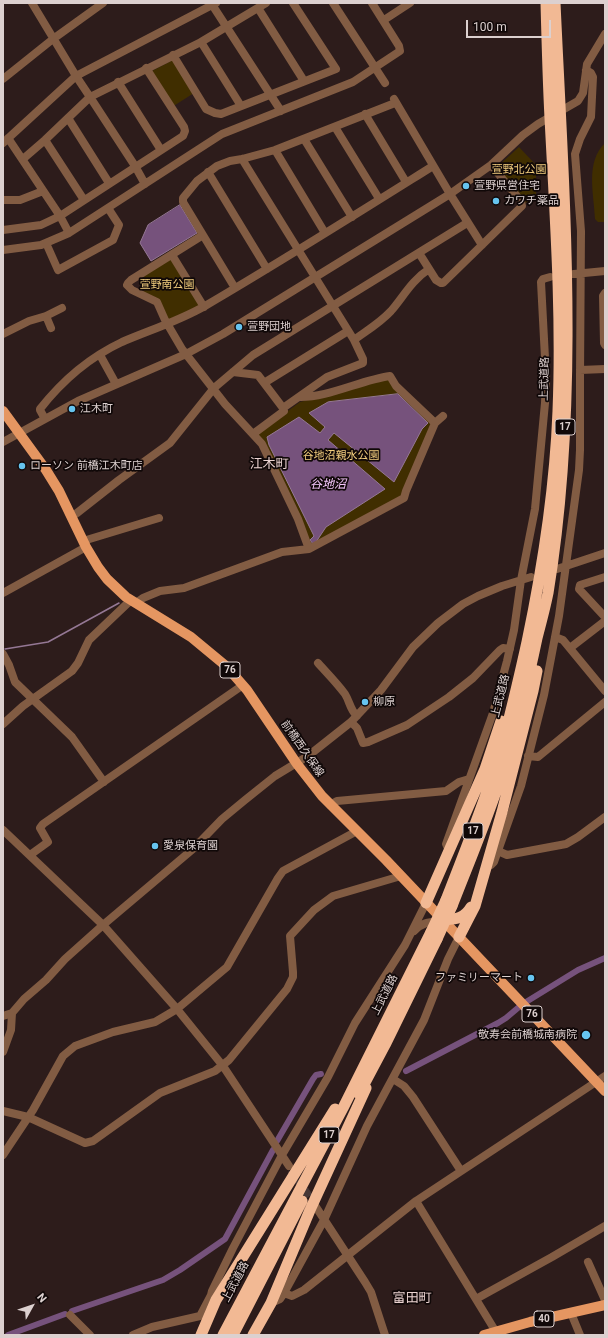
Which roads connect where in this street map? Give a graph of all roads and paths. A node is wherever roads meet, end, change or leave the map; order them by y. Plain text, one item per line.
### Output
1 (32, 3) edge
2 (103, 3) edge
3 (266, 3) edge
4 (293, 3) edge
5 (333, 3) edge
6 (372, 3) edge
7 (410, 3) edge
8 (546, 3) edge
9 (556, 3) edge
10 (213, 4) edge
11 (258, 8) junction
12 (384, 20) junction
13 (226, 27) junction
14 (605, 34) edge
15 (53, 39) junction
16 (201, 42) junction
17 (173, 55) junction
18 (146, 68) junction
19 (375, 68) junction
20 (586, 70) junction
21 (5, 74) edge
22 (76, 76) junction
23 (118, 82) junction
24 (304, 82) junction
25 (384, 83) dead end
26 (271, 94) junction
27 (90, 97) junction
28 (241, 106) junction
29 (281, 111) junction
30 (560, 112) junction
31 (365, 114) junction
32 (68, 118) junction
33 (550, 118) junction
34 (335, 127) junction
35 (304, 139) junction
36 (6, 140) edge
37 (45, 140) junction
38 (161, 150) junction
39 (275, 150) junction
40 (23, 159) junction
41 (242, 160) junction
42 (491, 165) junction
43 (135, 166) junction
44 (433, 166) junction
45 (208, 172) junction
46 (406, 182) junction
47 (109, 183) junction
48 (145, 184) junction
49 (43, 192) junction
50 (450, 194) junction
51 (378, 198) dead end
52 (3, 200) edge
53 (84, 200) junction
54 (108, 208) junction
55 (60, 216) junction
56 (352, 217) junction
57 (467, 223) junction
58 (3, 230) edge
59 (69, 233) junction
60 (325, 233) junction
61 (203, 235) junction
62 (46, 243) junction
63 (482, 245) junction
64 (3, 250) edge
65 (298, 250) junction
66 (419, 253) junction
67 (172, 255) junction
68 (266, 269) junction
69 (429, 269) junction
70 (605, 271) edge
71 (578, 274) junction
72 (314, 277) junction
73 (550, 277) dead end
74 (235, 288) junction
75 (605, 293) edge
76 (332, 306) junction
77 (204, 307) junction
78 (62, 308) dead end
79 (46, 316) junction
80 (168, 324) junction
81 (51, 328) dead end
82 (348, 331) junction
83 (3, 334) edge
84 (354, 340) junction
85 (605, 345) edge
86 (186, 354) junction
87 (100, 355) junction
88 (605, 369) edge
89 (580, 370) junction
90 (233, 372) junction
91 (264, 383) junction
92 (116, 384) junction
93 (214, 388) junction
94 (298, 397) junction
95 (283, 408) junction
96 (3, 411) edge
97 (443, 416) dead end
98 (45, 419) junction
99 (435, 423) junction
100 (21, 433) junction
101 (253, 434) junction
102 (3, 442) edge
103 (72, 516) junction
104 (159, 518) dead end
105 (84, 544) junction
106 (309, 549) junction
107 (605, 553) edge
108 (561, 568) junction
109 (531, 577) dead end
110 (605, 577) edge
111 (521, 580) junction
112 (3, 593) edge
113 (547, 595) junction
114 (134, 602) junction
115 (535, 604) junction
116 (605, 617) edge
117 (605, 621) edge
118 (556, 637) junction
119 (570, 648) junction
120 (510, 649) junction
121 (3, 654) edge
122 (318, 663) dead end
123 (243, 685) junction
124 (605, 692) edge
125 (33, 699) junction
126 (605, 702) edge
127 (354, 719) junction
128 (3, 724) edge
129 (528, 756) junction
130 (297, 764) junction
131 (468, 779) junction
132 (104, 782) junction
133 (330, 805) junction
134 (605, 817) edge
135 (3, 830) edge
136 (357, 831) junction
137 (449, 851) junction
138 (498, 851) junction
139 (30, 855) junction
140 (486, 866) junction
141 (401, 876) junction
142 (479, 893) junction
143 (426, 903) junction
144 (449, 903) junction
145 (442, 920) junction
146 (103, 925) junction
147 (434, 936) junction
148 (459, 937) junction
149 (405, 945) junction
150 (176, 1009) junction
151 (12, 1013) junction
152 (3, 1016) edge
153 (3, 1052) edge
154 (378, 1058) junction
155 (223, 1066) junction
156 (363, 1070) junction
157 (600, 1078) edge
158 (393, 1079) junction
159 (605, 1091) edge
160 (3, 1111) edge
161 (28, 1117) junction
162 (3, 1155) edge
163 (282, 1155) junction
164 (289, 1166) tunnel mouth
165 (461, 1171) junction
166 (416, 1201) junction
167 (316, 1207) tunnel mouth
168 (324, 1220) junction
169 (605, 1226) edge
170 (347, 1255) junction
171 (588, 1262) dead end
172 (284, 1293) junction
173 (214, 1298) junction
174 (476, 1299) junction
175 (605, 1300) edge
176 (271, 1303) junction
177 (605, 1305) edge
178 (571, 1313) junction
179 (70, 1315) dead end
180 (496, 1332) junction
181 (578, 1334) edge
182 (90, 1335) edge
183 (133, 1335) edge
184 (201, 1335) edge
185 (223, 1335) edge
186 (232, 1335) edge
187 (253, 1335) edge
188 (386, 1335) edge
189 (484, 1335) edge

1 - 15 street
2 - 15 street
3 - 11 street
4 - 24 street
5 - 19 street
6 - 12 street
7 - 12 street
8 - 33 highway, 上武道路 / 17
9 - 30 highway, 上武道路 / 17
10 - 13 street
10 - 22 street
11 - 13 street
11 - 24 street
12 - 19 street
13 - 16 street
13 - 26 street
14 - 20 street
15 - 21 street
15 - 22 street
16 - 17 street
16 - 28 street
17 - 18 street
17 - 28 street
18 - 23 street
18 - 38 street
19 - 25 street
19 - 29 street
20 - 30 street
20 - 71 street
22 - 27 street
22 - 36 street
23 - 27 street
23 - 38 street
24 - 26 street
26 - 28 street
26 - 29 street
27 - 32 street
27 - 43 street
29 - 48 street
30 - 33 street
30 - 113 highway, 上武道路 / 17
31 - 34 street
31 - 44 street
31 - 46 street
32 - 37 street
32 - 47 street
33 - 42 street
33 - 115 highway, 上武道路 / 17
34 - 35 street
34 - 51 street
35 - 39 street
35 - 56 street
36 - 40 street
37 - 40 street
37 - 53 street
38 - 43 street
39 - 41 street
39 - 60 street
40 - 49 street
41 - 45 street
41 - 65 street
42 - 50 street
42 - 63 street
43 - 47 street
43 - 48 street
44 - 46 street
44 - 50 street
45 - 61 street
45 - 68 street
46 - 56 street
47 - 53 street
48 - 54 street
49 - 52 street
49 - 55 street
50 - 57 street
50 - 72 street
53 - 55 street
54 - 59 street
54 - 62 street
55 - 58 street
55 - 59 street
56 - 60 street
57 - 63 street
57 - 66 street
59 - 62 street
60 - 65 street
61 - 67 street
61 - 74 street
62 - 64 street
63 - 69 street
65 - 68 street
65 - 72 street
66 - 69 street
66 - 76 street
67 - 77 street
67 - 80 street
68 - 74 street
69 - 84 street
70 - 71 street
71 - 89 street
72 - 76 street
72 - 86 street
73 - 111 street
74 - 77 street
75 - 85 street
76 - 82 street
76 - 90 street
77 - 80 street
78 - 79 street
79 - 81 street
79 - 83 street
80 - 86 street
80 - 87 street
82 - 84 street
82 - 91 street
84 - 94 street
86 - 92 street
86 - 93 street
87 - 92 street
87 - 98 street
88 - 89 street
89 - 108 street
90 - 91 street
90 - 93 street
91 - 95 street
92 - 98 street
93 - 101 street
93 - 103 street
94 - 95 street
94 - 99 street
95 - 101 street
96 - 100 main road, 前橋西久保線 / 76
97 - 99 street
98 - 100 street
99 - 106 street
100 - 102 street
100 - 103 main road, 前橋西久保線 / 76
101 - 106 street
103 - 105 main road, 前橋西久保線 / 76
104 - 105 street
105 - 112 street
105 - 114 main road, 前橋西久保線 / 76
106 - 114 street
107 - 108 street
108 - 118 street
109 - 111 street
110 - 116 street
111 - 120 street
111 - 127 street
113 - 140 highway
113 - 144 highway, 上武道路 / 17
114 - 123 main road, 前橋西久保線 / 76
114 - 125 street
115 - 137 highway
115 - 144 highway, 上武道路 / 17
117 - 119 street
118 - 119 street
118 - 129 street
119 - 124 street
120 - 127 street
120 - 131 street
121 - 125 street
122 - 127 street
123 - 130 main road, 前橋西久保線 / 76
123 - 132 street
125 - 128 street
125 - 132 street
126 - 129 street
127 - 130 street
129 - 138 street
130 - 133 main road, 前橋西久保線 / 76
130 - 146 street
131 - 133 street
131 - 137 street
132 - 139 street
133 - 136 main road, 前橋西久保線 / 76
134 - 138 street
135 - 139 street
136 - 141 main road, 前橋西久保線 / 76
136 - 150 street
137 - 143 highway
138 - 140 street
139 - 146 street
140 - 142 highway
141 - 143 main road, 前橋西久保線 / 76
141 - 155 street
142 - 145 highway
142 - 148 highway
143 - 145 main road, 前橋西久保線 / 76
143 - 149 street
144 - 147 highway, 上武道路 / 17, bridge
145 - 148 main road, 前橋西久保線 / 76
145 - 149 street
146 - 150 street
146 - 151 street
147 - 154 highway, 上武道路 / 17
147 - 156 highway, 上武道路 / 17
148 - 157 main road, 前橋西久保線 / 76
148 - 158 street
149 - 163 street
150 - 155 street
150 - 161 street
151 - 152 street
151 - 153 street
154 - 176 highway, 17
154 - 186 highway, 上武道路 / 17
155 - 161 street
155 - 163 street
156 - 173 highway, 17
156 - 185 highway, 上武道路 / 17
157 - 159 main road, 前橋西久保線 / 76
157 - 165 street
158 - 165 street
158 - 168 street
160 - 161 street
161 - 162 street
163 - 164 street
163 - 173 street
165 - 166 street
166 - 170 street
166 - 174 street
167 - 168 street
168 - 170 street
168 - 172 street
169 - 174 street
170 - 172 street
170 - 188 street
171 - 175 street
172 - 176 street
173 - 183 street
173 - 184 highway, 17
174 - 180 street
176 - 187 highway, 17
177 - 178 main road, 40
178 - 180 main road, 40
178 - 181 street
179 - 182 street
180 - 189 main road, 40

